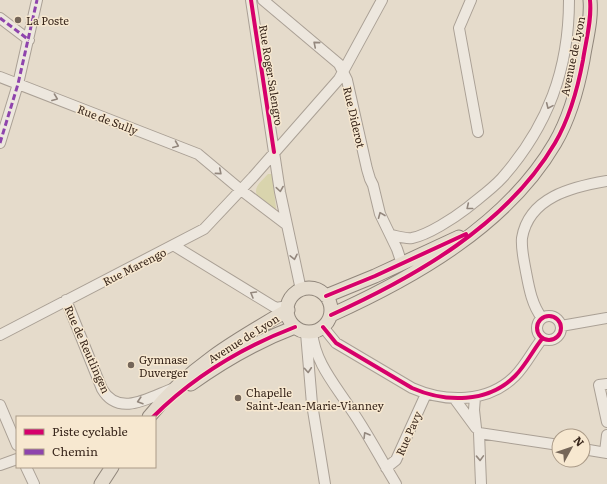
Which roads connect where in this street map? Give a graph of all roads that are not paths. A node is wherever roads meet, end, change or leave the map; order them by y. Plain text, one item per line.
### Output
1 (37, 0) edge
2 (251, 0) edge
3 (263, 0) edge
4 (382, 0) edge
5 (471, 0) edge
6 (569, 0) edge
7 (590, 0) edge
8 (0, 18) edge
9 (28, 40) junction
10 (343, 71) junction
11 (0, 77) edge
12 (18, 84) junction
13 (478, 132) dead end
14 (0, 143) edge
15 (274, 152) junction
16 (607, 181) edge
17 (241, 190) junction
18 (287, 225) junction
19 (480, 227) junction
20 (391, 235) junction
21 (173, 245) junction
22 (402, 264) junction
23 (301, 290) junction
24 (326, 296) junction
25 (66, 300) junction
26 (288, 308) junction
27 (330, 315) junction
28 (542, 318) junction
29 (607, 318) edge
30 (561, 326) junction
31 (309, 329) junction
32 (0, 335) edge
33 (542, 338) junction
34 (607, 384) edge
35 (176, 387) junction
36 (426, 394) junction
37 (475, 397) junction
38 (454, 398) junction
39 (0, 405) edge
40 (150, 416) edge
41 (154, 416) edge
42 (607, 422) edge
43 (477, 431) junction
44 (607, 435) edge
45 (16, 443) edge
46 (551, 444) edge
47 (591, 450) edge
48 (606, 453) edge
49 (16, 459) edge
50 (0, 466) edge
51 (26, 468) edge
52 (386, 468) junction
53 (111, 469) edge
54 (34, 484) edge
55 (102, 484) edge
56 (325, 484) edge
57 (396, 484) edge
58 (481, 484) edge

1 - 9 street
2 - 15 street, Rue Roger Salengro
10 -> 3 street, Rue Diderot
4 - 10 street, Rue Marengo
5 - 13 street
6 -> 20 street
7 - 19 main road, Avenue de Lyon
8 - 9 street
9 - 12 street
10 - 15 street, Rue Marengo
20 -> 10 street, Rue Diderot
11 - 12 street, Rue de Sully
12 - 14 street
12 -> 17 street, Rue de Sully
15 - 17 street, Rue Marengo
15 -> 18 street, Rue Roger Salengro
16 - 28 street
17 - 18 street, Rue de Sully
17 - 21 street, Rue Marengo
18 -> 23 street, Rue Roger Salengro
19 - 22 main road, Avenue de Lyon
19 - 27 main road, Avenue de Lyon
20 - 22 street, Rue Diderot
21 - 25 street, Rue Marengo
26 -> 21 street
22 - 24 main road, Avenue de Lyon
23 - 24 main road
23 - 26 main road
24 - 27 main road
25 - 32 street, Rue Marengo
35 -> 25 street, Rue de Reutlingen
26 - 31 main road
26 - 35 main road, Avenue de Lyon
27 - 31 main road
28 - 30 street
28 - 33 street
29 - 30 street
30 - 33 street
31 - 36 street
31 - 41 main road, Avenue de Lyon
52 -> 31 street
31 -> 56 street
33 - 37 street
34 - 42 street
35 - 40 main road, Avenue de Lyon
36 - 38 street
36 - 52 street, Rue Pavy
37 - 38 street
37 - 43 street
38 - 43 street
39 - 45 street
43 - 46 street
43 -> 58 street
44 - 48 street
47 - 48 street
49 - 50 street
51 - 54 street
52 - 57 street
53 - 55 main road

